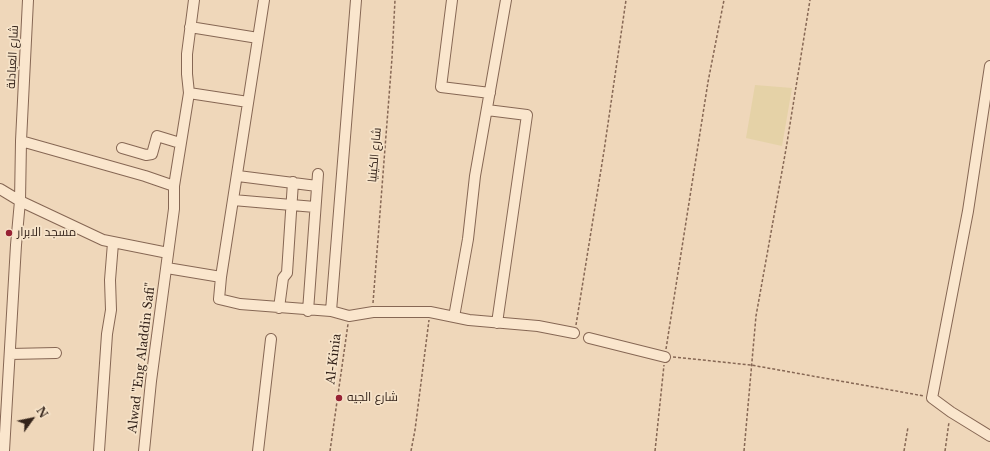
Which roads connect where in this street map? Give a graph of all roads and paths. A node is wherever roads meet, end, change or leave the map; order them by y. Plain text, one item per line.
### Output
1 (28, 0) edge
2 (194, 0) edge
3 (264, 0) edge
4 (356, 0) edge
5 (395, 0) edge
6 (452, 0) edge
7 (506, 0) edge
8 (626, 0) edge
9 (724, 0) edge
10 (810, 0) edge
11 (190, 27) junction
12 (258, 38) junction
13 (990, 66) edge
14 (189, 93) junction
15 (490, 93) junction
16 (248, 102) junction
17 (487, 110) junction
18 (986, 117) edge
19 (21, 141) junction
20 (180, 143) junction
21 (122, 148) dead end
22 (318, 174) dead end
23 (238, 176) junction
24 (293, 182) junction
25 (174, 186) junction
26 (318, 186) junction
27 (0, 189) edge
28 (234, 200) junction
29 (20, 201) junction
30 (292, 205) junction
31 (315, 207) junction
32 (113, 243) junction
33 (168, 253) junction
34 (167, 268) junction
35 (221, 277) junction
36 (279, 308) junction
37 (308, 311) junction
38 (331, 311) junction
39 (373, 312) junction
40 (430, 312) junction
41 (349, 316) junction
42 (454, 317) junction
43 (497, 323) junction
44 (574, 333) joint
45 (589, 338) dead end
46 (271, 339) dead end
47 (56, 353) dead end
48 (10, 354) junction
49 (665, 357) junction
50 (751, 365) junction
51 (932, 398) junction
52 (951, 412) junction
53 (908, 427) dead end
54 (990, 436) edge
55 (4, 451) edge
56 (99, 451) edge
57 (144, 451) edge
58 (258, 451) edge
59 (330, 451) edge
60 (411, 451) edge
61 (655, 451) edge
62 (744, 451) edge
63 (904, 451) edge
64 (945, 451) edge

1 - 19 street, شارع العبادلة
2 - 11 street, Alwad "Eng Aladdin Safi"
3 - 12 street
4 - 38 street
5 - 39 path, شارع الكينيا
6 - 15 street
7 - 15 street
8 - 44 path
9 - 49 path
10 - 50 path
11 - 12 street
11 - 14 street, Alwad "Eng Aladdin Safi"
12 - 16 street
13 - 18 street
14 - 16 street
14 - 20 street, Alwad "Eng Aladdin Safi"
15 - 17 street
16 - 23 street
17 - 42 street
17 - 43 street
18 - 51 street
19 - 25 street
19 - 29 street, شارع العبادلة
20 - 21 street
20 - 25 street, Alwad "Eng Aladdin Safi"
22 - 26 street
23 - 24 street
23 - 28 street
24 - 26 street
24 - 30 street
25 - 33 street, Alwad "Eng Aladdin Safi"
26 - 31 street
27 - 29 street
28 - 30 street
28 - 35 street
29 - 32 street
29 - 48 street, شارع العبادلة
30 - 31 street
30 - 36 street
31 - 37 street
32 - 33 street
32 - 56 street
33 - 34 street, Alwad "Eng Aladdin Safi"
34 - 35 street
34 - 57 street, Alwad "Eng Aladdin Safi"
35 - 36 street
36 - 37 street
37 - 38 street
38 - 41 street
39 - 40 street
39 - 41 street
40 - 42 street
40 - 60 path
41 - 59 path, Al-Kinia
42 - 43 street
43 - 44 street
45 - 49 street
46 - 58 street
47 - 48 street
48 - 55 street, شارع العبادلة
49 - 50 path
49 - 61 path
50 - 51 path
50 - 62 path
51 - 52 street
52 - 54 street
52 - 64 path
53 - 63 path

